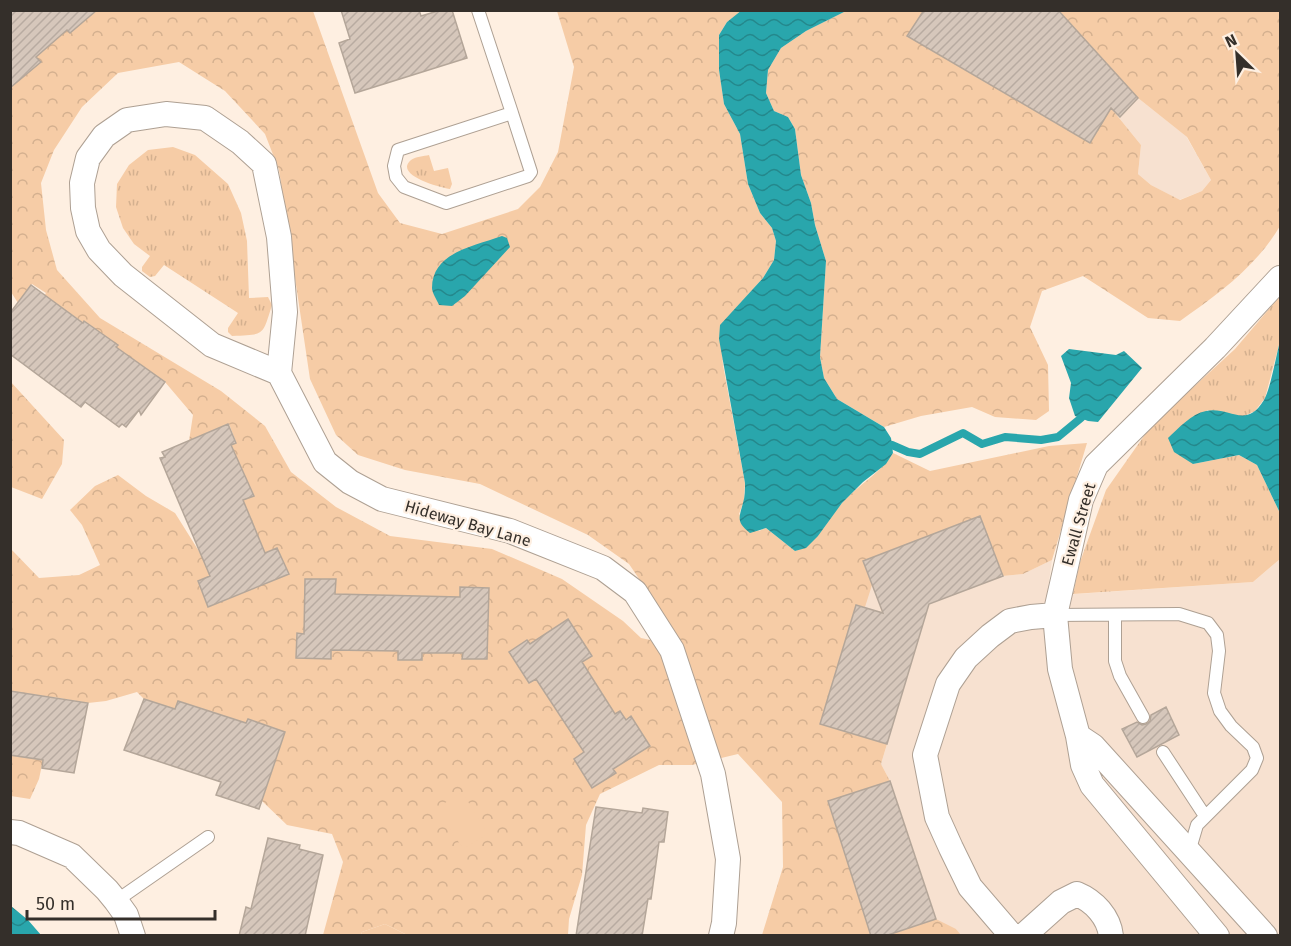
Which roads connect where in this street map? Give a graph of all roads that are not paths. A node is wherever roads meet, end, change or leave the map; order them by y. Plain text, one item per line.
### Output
1 (478, 10) edge
2 (512, 113) junction
3 (1281, 278) edge
4 (279, 373) junction
5 (1055, 615) junction
6 (1115, 615) junction
7 (1143, 717) dead end
8 (1078, 736) junction
9 (1163, 752) dead end
10 (1205, 816) junction
11 (10, 832) edge
12 (208, 837) dead end
13 (1189, 852) junction
14 (116, 901) junction
15 (133, 936) edge
16 (721, 936) edge
17 (1012, 936) edge
18 (1023, 936) edge
19 (1111, 936) edge
20 (1217, 936) edge
21 (1265, 936) edge

1 - 2 lane
2 - 2 lane
3 - 5 street, Ewall Street
4 - 4 street
4 - 16 street, Hideway Bay Lane
5 - 6 lane
5 - 8 street, Ewall Street
5 - 17 street
6 - 7 lane
6 - 10 lane
8 - 13 street
8 - 20 street, Ewall Street
9 - 10 lane
10 - 13 lane
11 - 14 street
12 - 14 lane
13 - 21 street
14 - 15 street
18 - 19 street

